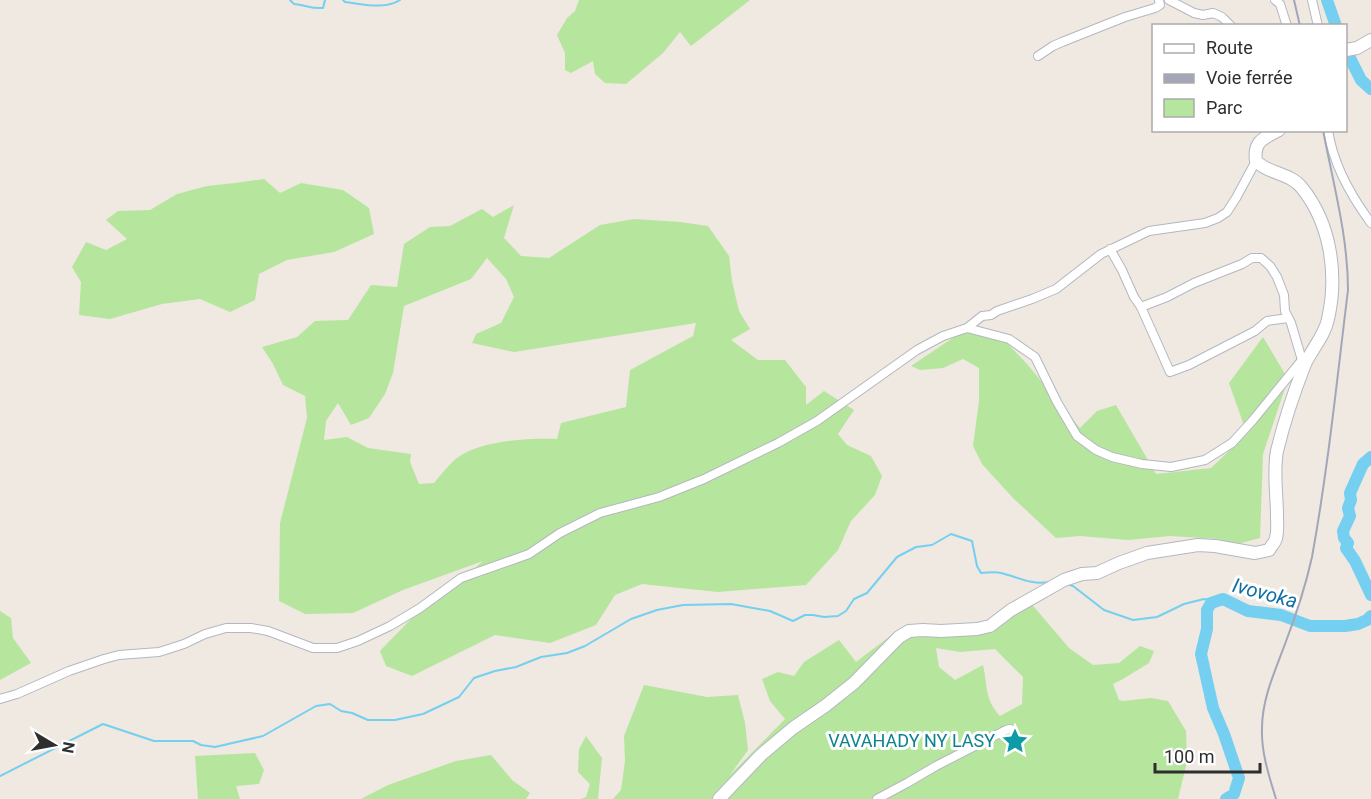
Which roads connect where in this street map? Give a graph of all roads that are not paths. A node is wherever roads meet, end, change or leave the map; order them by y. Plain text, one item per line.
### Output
1 (1160, 0) edge
2 (1168, 0) edge
3 (1312, 0) edge
4 (1279, 2) edge
5 (1229, 24) edge
6 (1286, 24) edge
7 (1318, 24) edge
8 (1371, 40) edge
9 (1351, 49) edge
10 (1038, 56) dead end
11 (1276, 132) edge
12 (1328, 132) edge
13 (1256, 161) junction
14 (1371, 224) edge
15 (1110, 249) junction
16 (1141, 307) junction
17 (1288, 318) junction
18 (967, 328) junction
19 (1304, 361) junction
20 (0, 699) edge
21 (1011, 729) dead end
22 (719, 799) edge
23 (877, 799) edge

1 - 10 street
2 - 5 street
3 - 7 street
4 - 6 street
8 - 9 street
11 - 13 street
12 - 14 street
13 - 15 street
13 - 19 street
15 - 16 street
15 - 18 street
16 - 17 street
16 - 17 street
17 - 19 street
18 - 19 street
18 - 20 street
19 - 22 street
21 - 23 street

